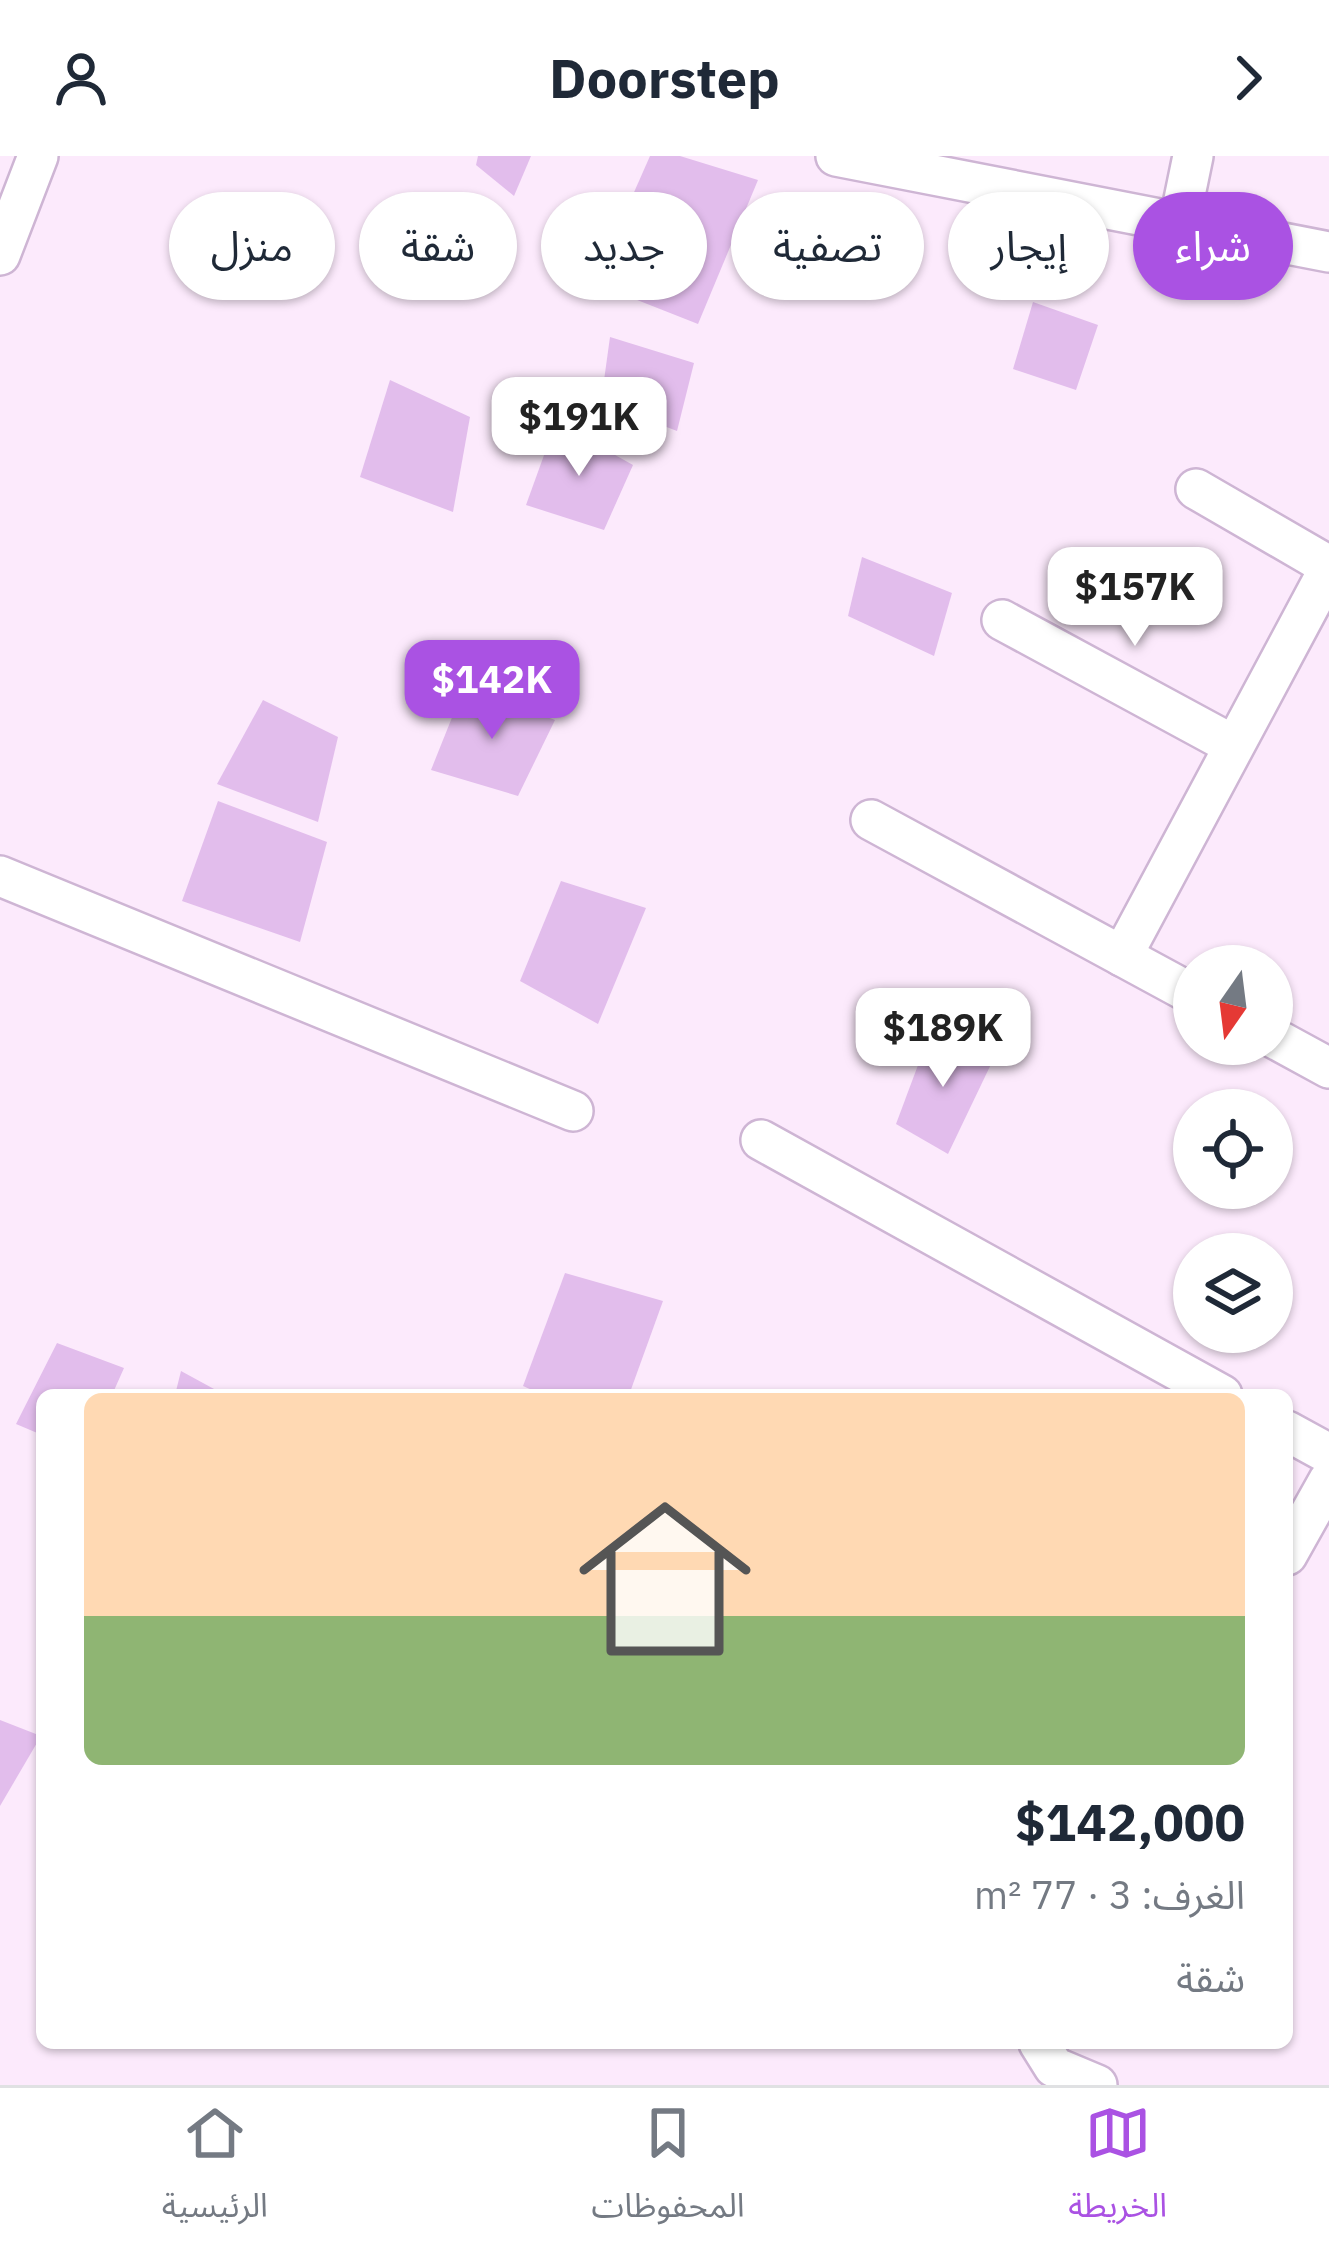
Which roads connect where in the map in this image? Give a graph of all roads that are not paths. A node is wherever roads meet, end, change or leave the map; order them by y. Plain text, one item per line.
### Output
1 (38, 156) edge
2 (836, 156) edge
3 (1193, 156) edge
4 (1186, 192) edge
5 (1133, 215) edge
6 (1293, 245) edge
7 (1329, 252) edge
8 (0, 255) edge
9 (1196, 490) dead end
10 (1329, 568) edge
11 (1002, 620) dead end
12 (1231, 744) junction
13 (871, 820) dead end
14 (0, 876) edge
15 (1122, 956) junction
16 (1173, 984) edge
17 (1293, 1048) edge
18 (1329, 1068) edge
19 (573, 1111) dead end
20 (761, 1140) dead end
21 (1211, 1389) edge
22 (1293, 1434) edge
23 (1329, 1454) edge
24 (1329, 1480) edge
25 (1293, 1544) edge
26 (1043, 2049) edge
27 (1097, 2085) edge

1 - 8 street
2 - 5 street
3 - 4 street
6 - 7 street
9 - 10 street
10 - 12 street
11 - 12 street
12 - 15 street
13 - 15 street
14 - 19 street
15 - 16 street
17 - 18 street
20 - 21 street
22 - 23 street
24 - 25 street
26 - 27 street

